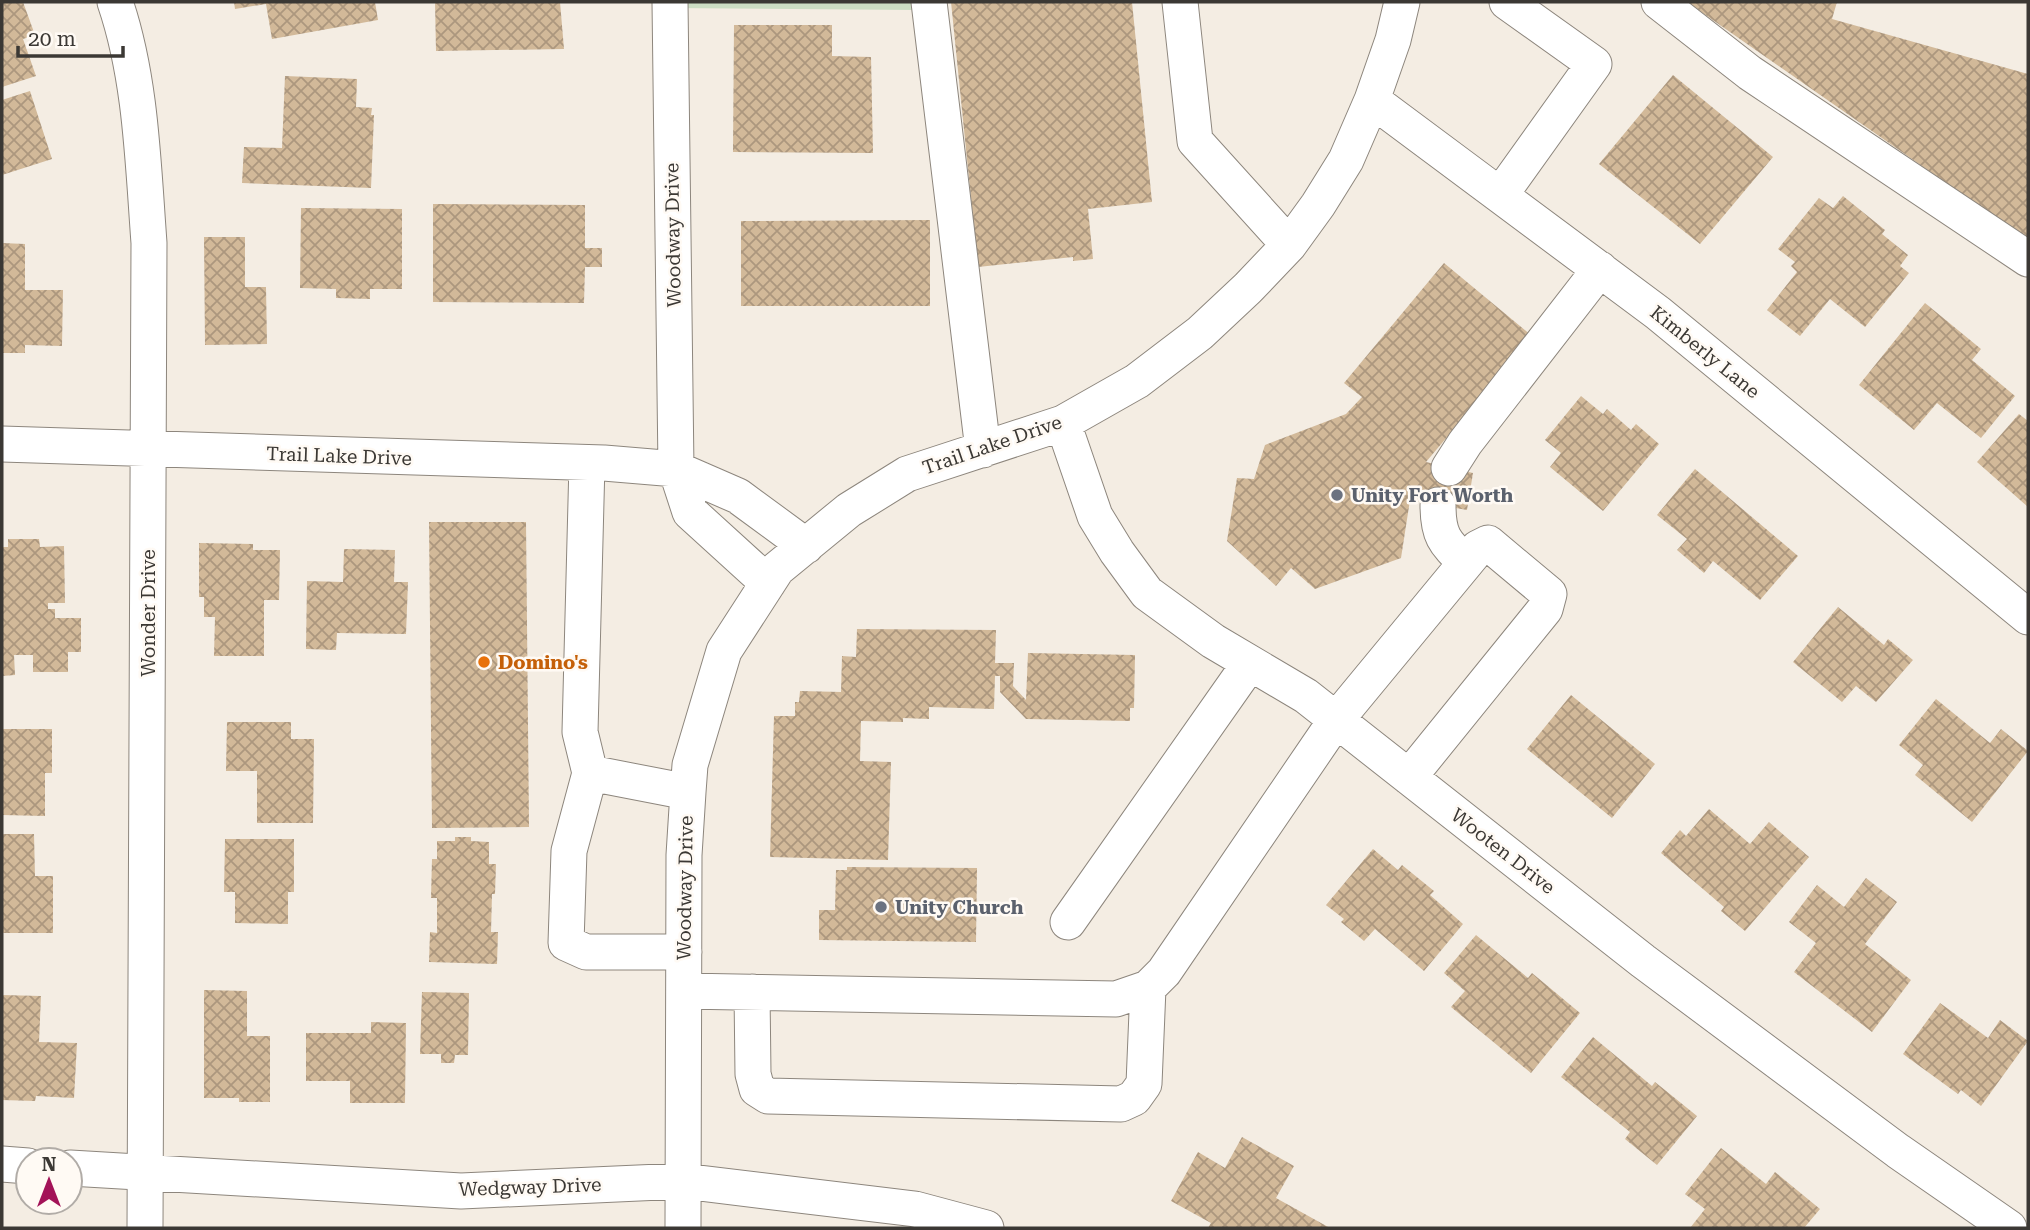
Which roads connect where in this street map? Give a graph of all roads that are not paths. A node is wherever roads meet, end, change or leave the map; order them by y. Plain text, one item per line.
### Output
1 (115, 2) edge
2 (670, 2) edge
3 (929, 2) edge
4 (1180, 2) edge
5 (1402, 2) edge
6 (1507, 2) edge
7 (1658, 2) edge
8 (1372, 100) junction
9 (1501, 194) junction
10 (1289, 245) junction
11 (2028, 260) edge
12 (1600, 269) junction
13 (1063, 422) junction
14 (2, 444) edge
15 (148, 450) junction
16 (983, 450) junction
17 (587, 463) junction
18 (1449, 468) dead end
19 (676, 469) junction
20 (1438, 505) dead end
21 (806, 546) junction
22 (1465, 562) junction
23 (773, 576) junction
24 (2028, 617) edge
25 (1250, 663) junction
26 (1336, 720) junction
27 (590, 773) junction
28 (1409, 777) junction
29 (688, 792) junction
30 (1068, 922) dead end
31 (684, 952) junction
32 (1148, 988) junction
33 (684, 990) junction
34 (752, 992) junction
35 (84, 1169) edge
36 (145, 1173) junction
37 (683, 1181) junction
38 (145, 1228) edge
39 (683, 1228) edge
40 (986, 1228) edge
41 (2009, 1228) edge

1 - 15 street, Wonder Drive
2 - 19 street, Woodway Drive
3 - 16 street
4 - 10 street
5 - 8 street, Trail Lake Drive
6 - 9 street
7 - 11 street
8 - 9 street, Kimberly Lane
8 - 10 street, Trail Lake Drive
9 - 12 street, Kimberly Lane
10 - 13 street, Trail Lake Drive
12 - 18 street
12 - 24 street, Kimberly Lane
13 - 16 street, Trail Lake Drive
13 - 25 street, Wooten Drive
14 - 15 street, Trail Lake Drive
15 - 17 street, Trail Lake Drive
15 - 36 street, Wonder Drive
16 - 21 street, Trail Lake Drive
17 - 19 street, Trail Lake Drive
17 - 27 street
19 - 21 street, Trail Lake Drive
19 - 23 street
20 - 22 street
21 - 23 street, Trail Lake Drive
22 - 26 street
22 - 28 street
23 - 29 street, Woodway Drive
25 - 26 street, Wooten Drive
25 - 30 street
26 - 28 street, Wooten Drive
26 - 32 street
27 - 29 street
27 - 31 street
28 - 41 street, Wooten Drive
29 - 31 street, Woodway Drive
31 - 33 street, Woodway Drive
32 - 34 street
32 - 34 street
33 - 34 street
33 - 37 street, Woodway Drive
35 - 36 street, Wedgway Drive
36 - 37 street, Wedgway Drive
36 - 38 street, Wonder Drive
37 - 39 street, Woodway Drive
37 - 40 street, Wedgway Drive

